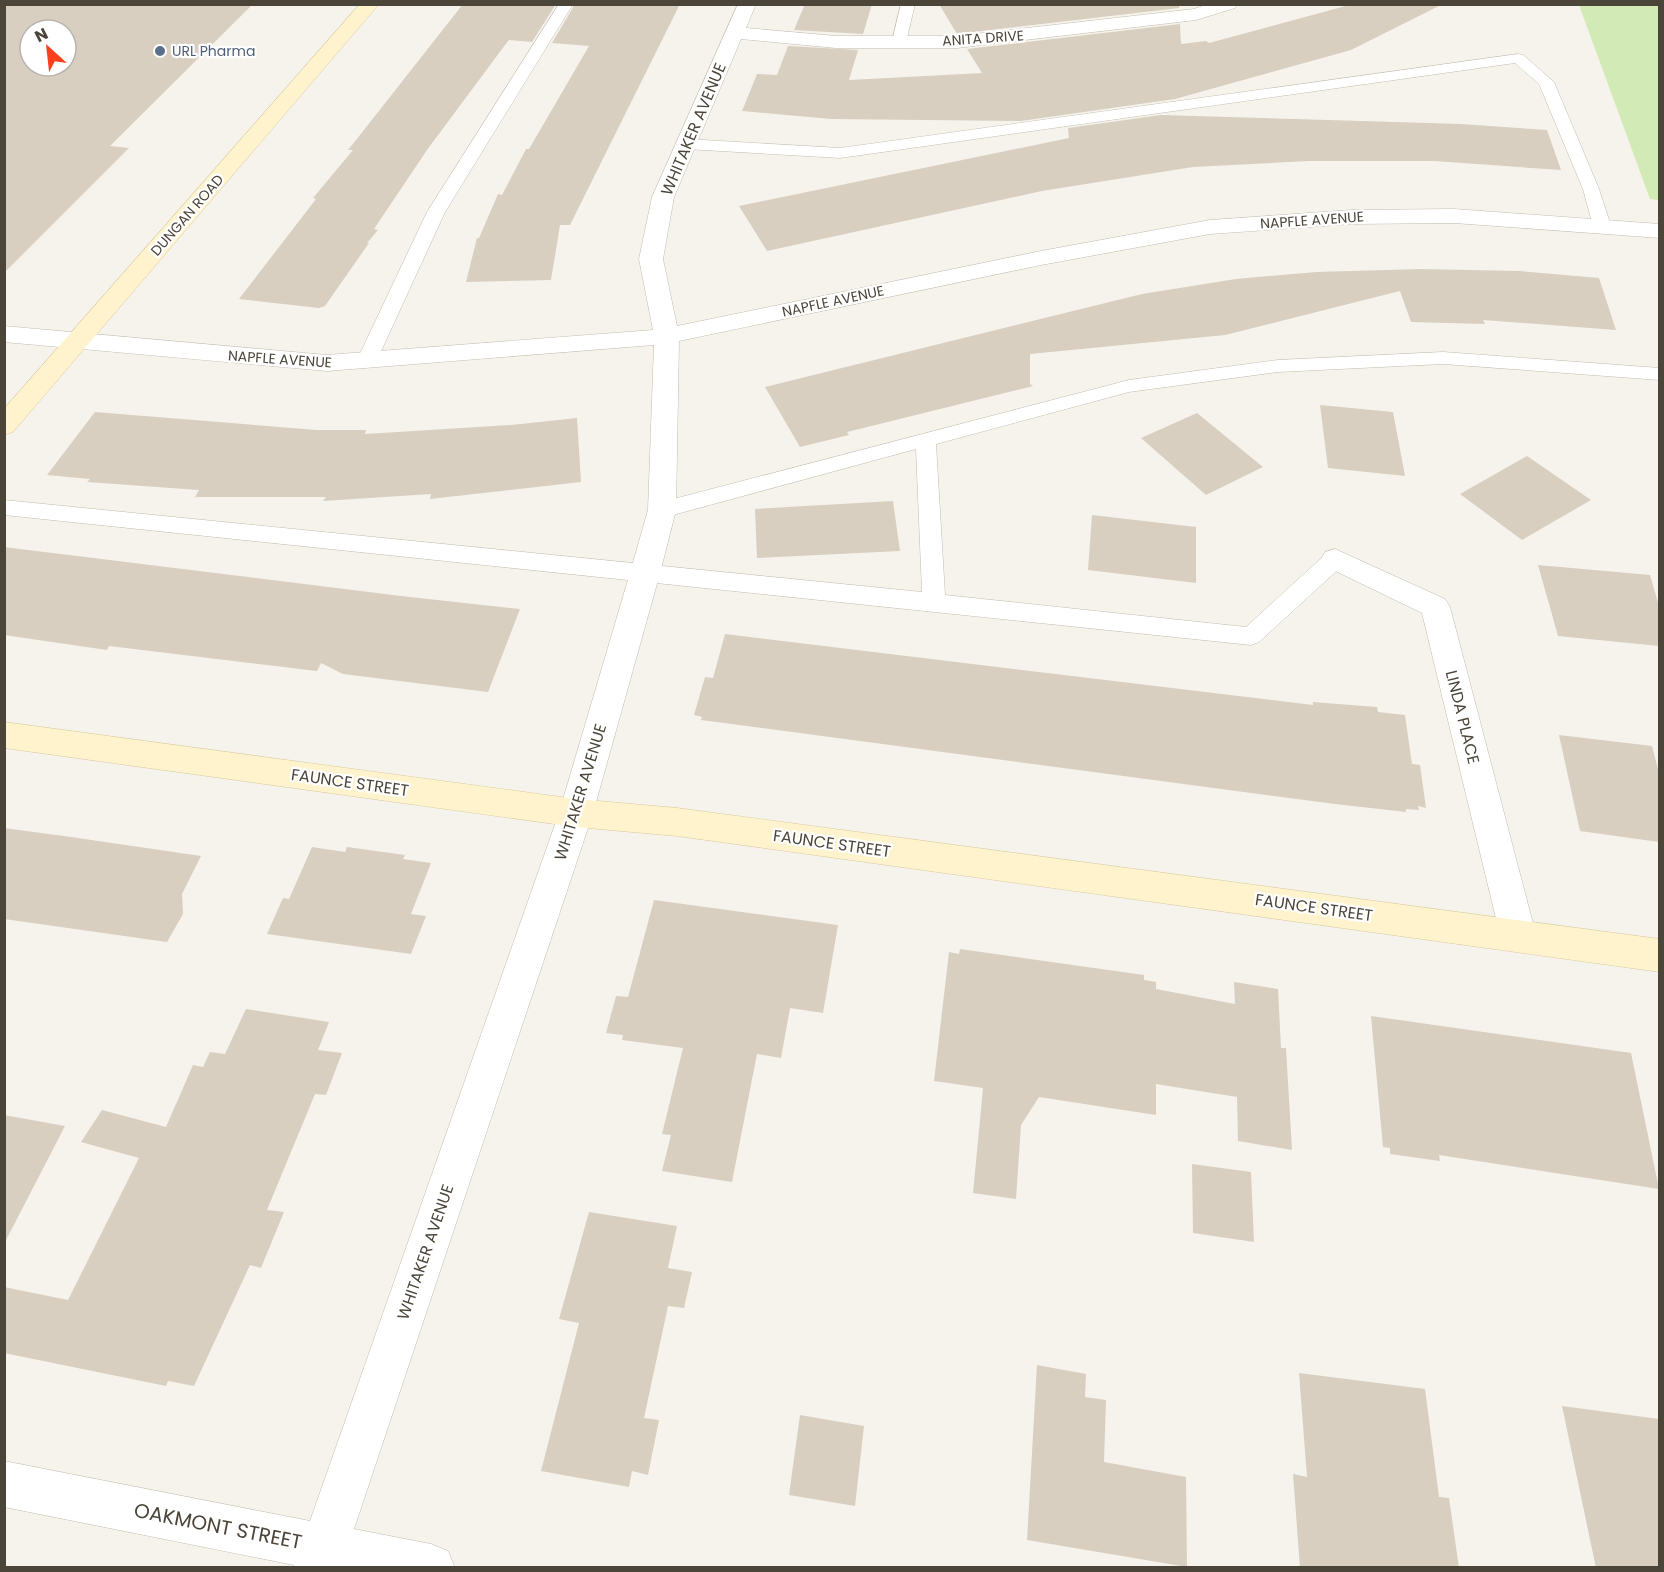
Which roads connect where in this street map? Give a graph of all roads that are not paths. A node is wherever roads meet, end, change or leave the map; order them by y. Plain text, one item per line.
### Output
1 (370, 4) edge
2 (566, 4) edge
3 (747, 4) edge
4 (908, 4) edge
5 (1229, 4) edge
6 (734, 33) junction
7 (899, 42) junction
8 (686, 144) junction
9 (1602, 226) junction
10 (1659, 231) edge
11 (4, 334) edge
12 (667, 336) junction
13 (78, 340) junction
14 (367, 360) junction
15 (1659, 374) edge
16 (4, 426) edge
17 (926, 440) junction
18 (4, 507) edge
19 (662, 510) junction
20 (1335, 559) joint
21 (645, 573) junction
22 (934, 602) junction
23 (4, 735) edge
24 (576, 813) junction
25 (1518, 935) junction
26 (1659, 956) edge
27 (4, 1484) edge
28 (320, 1558) edge
29 (431, 1568) edge

1 - 13 street, DUNGAN ROAD
2 - 14 lane
3 - 6 street, WHITAKER AVENUE
4 - 7 lane
5 - 7 street, ANITA DRIVE
6 - 7 street, ANITA DRIVE
6 - 8 street, WHITAKER AVENUE
8 - 9 lane
8 - 12 street, WHITAKER AVENUE
9 - 10 street, NAPFLE AVENUE
9 - 12 street, NAPFLE AVENUE
11 - 13 street, NAPFLE AVENUE
12 - 14 street, NAPFLE AVENUE
12 - 19 street, WHITAKER AVENUE
13 - 14 street, NAPFLE AVENUE
13 - 16 street, DUNGAN ROAD
15 - 17 lane
17 - 19 lane
17 - 22 lane
18 - 21 lane
19 - 21 street, WHITAKER AVENUE
20 - 22 lane
20 - 25 street, LINDA PLACE
21 - 22 lane
21 - 24 street, WHITAKER AVENUE
23 - 24 street, FAUNCE STREET
24 - 25 street, FAUNCE STREET
24 - 28 street, WHITAKER AVENUE
25 - 26 street, FAUNCE STREET
27 - 28 street, OAKMONT STREET
28 - 29 street, OAKMONT STREET

